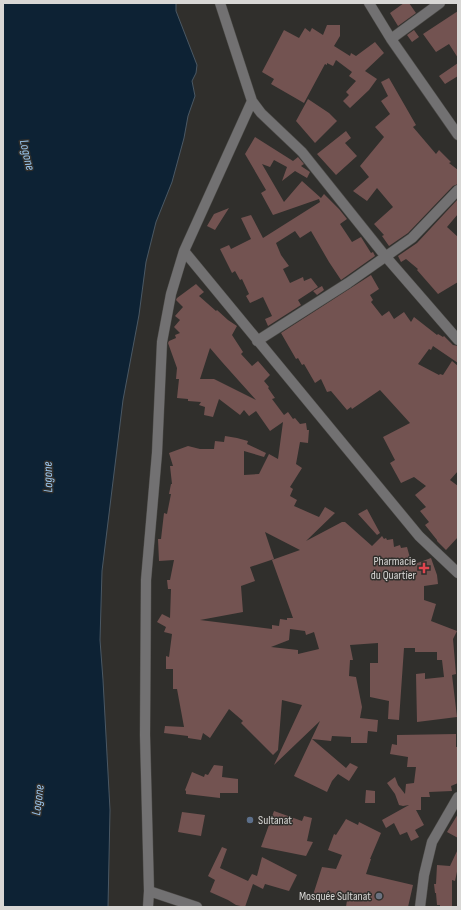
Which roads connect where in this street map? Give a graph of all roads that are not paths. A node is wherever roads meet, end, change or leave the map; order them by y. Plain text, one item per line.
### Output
1 (220, 3) edge
2 (369, 3) edge
3 (440, 3) edge
4 (391, 39) junction
5 (252, 101) junction
6 (458, 135) edge
7 (458, 190) edge
8 (184, 251) junction
9 (386, 257) junction
10 (458, 340) edge
11 (257, 341) junction
12 (458, 573) edge
13 (458, 797) edge
14 (149, 891) junction
15 (148, 907) edge
16 (197, 907) edge
17 (420, 907) edge

1 - 5 street
2 - 4 street
3 - 4 street
4 - 6 street
5 - 8 street
5 - 9 street
7 - 9 street
8 - 11 street
8 - 14 street
9 - 10 street
9 - 11 street
11 - 12 street
13 - 17 street
14 - 15 street
14 - 16 street

